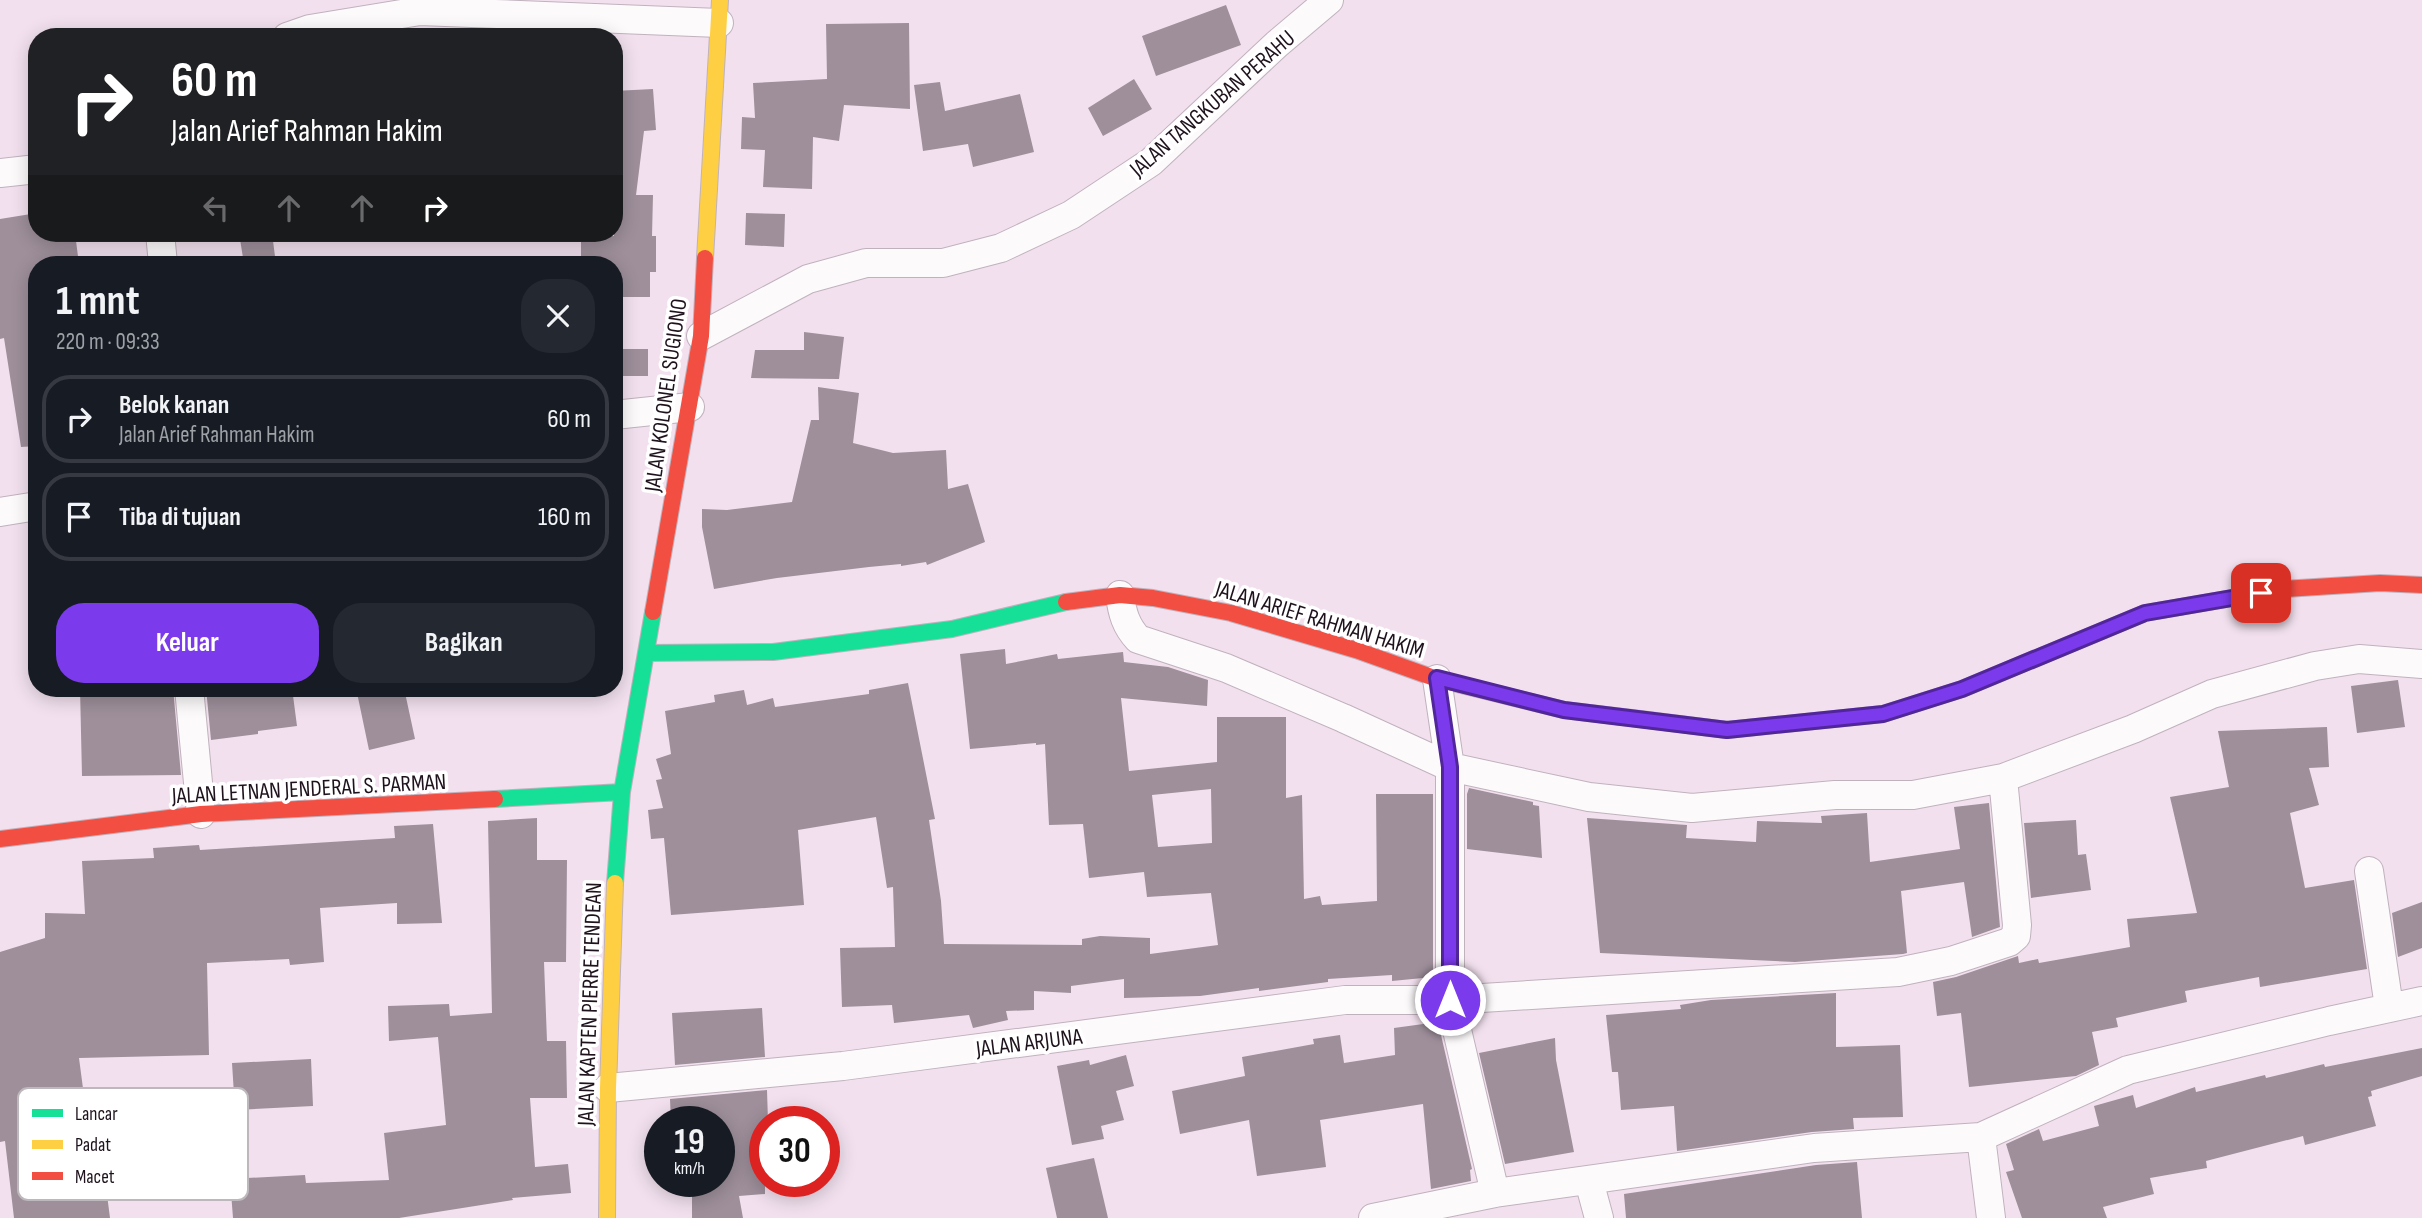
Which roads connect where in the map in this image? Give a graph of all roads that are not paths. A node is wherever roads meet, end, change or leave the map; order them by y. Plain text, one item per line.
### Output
1 (1329, 0) edge
2 (720, 12) edge
3 (316, 28) edge
4 (28, 170) edge
5 (0, 173) edge
6 (701, 335) junction
7 (690, 407) junction
8 (623, 414) edge
9 (28, 507) edge
10 (0, 512) edge
11 (2422, 585) edge
12 (1120, 595) junction
13 (646, 653) junction
14 (2422, 664) edge
15 (1437, 678) junction
16 (190, 697) edge
17 (1450, 767) junction
18 (2003, 778) junction
19 (622, 792) junction
20 (201, 814) junction
21 (0, 839) edge
22 (2369, 871) dead end
23 (1450, 1000) junction
24 (2422, 1001) edge
25 (2389, 1007) junction
26 (608, 1088) junction
27 (1981, 1137) junction
28 (1589, 1181) junction
29 (1495, 1193) junction
30 (607, 1218) edge
31 (1373, 1218) edge
32 (1598, 1218) edge
33 (1991, 1218) edge

1 - 6 street, JALAN TANGKUBAN PERAHU
2 - 3 street
2 - 6 main road, JALAN KOLONEL SUGIONO
4 - 5 street
6 - 7 main road, JALAN KOLONEL SUGIONO
7 - 8 street
7 - 13 main road, JALAN KOLONEL SUGIONO
9 - 10 street
11 - 15 main road, JALAN ARIEF RAHMAN HAKIM
12 - 13 main road, JALAN ARIEF RAHMAN HAKIM
12 - 15 main road, JALAN ARIEF RAHMAN HAKIM
12 - 17 street
13 - 19 main road, JALAN KOLONEL SUGIONO
14 - 18 street
15 - 17 street
16 - 20 street
17 - 18 street
17 - 23 street
18 - 23 street, JALAN ARJUNA
19 - 20 main road, JALAN LETNAN JENDERAL S. PARMAN
19 - 26 main road, JALAN KAPTEN PIERRE TENDEAN
20 - 21 main road, JALAN LETNAN JENDERAL S. PARMAN
22 - 25 street
23 - 26 street, JALAN ARJUNA
23 - 29 street
24 - 25 street
25 - 27 street
26 - 30 main road, JALAN KAPTEN PIERRE TENDEAN
27 - 28 street
27 - 33 street
28 - 29 street
28 - 32 street
29 - 31 street

